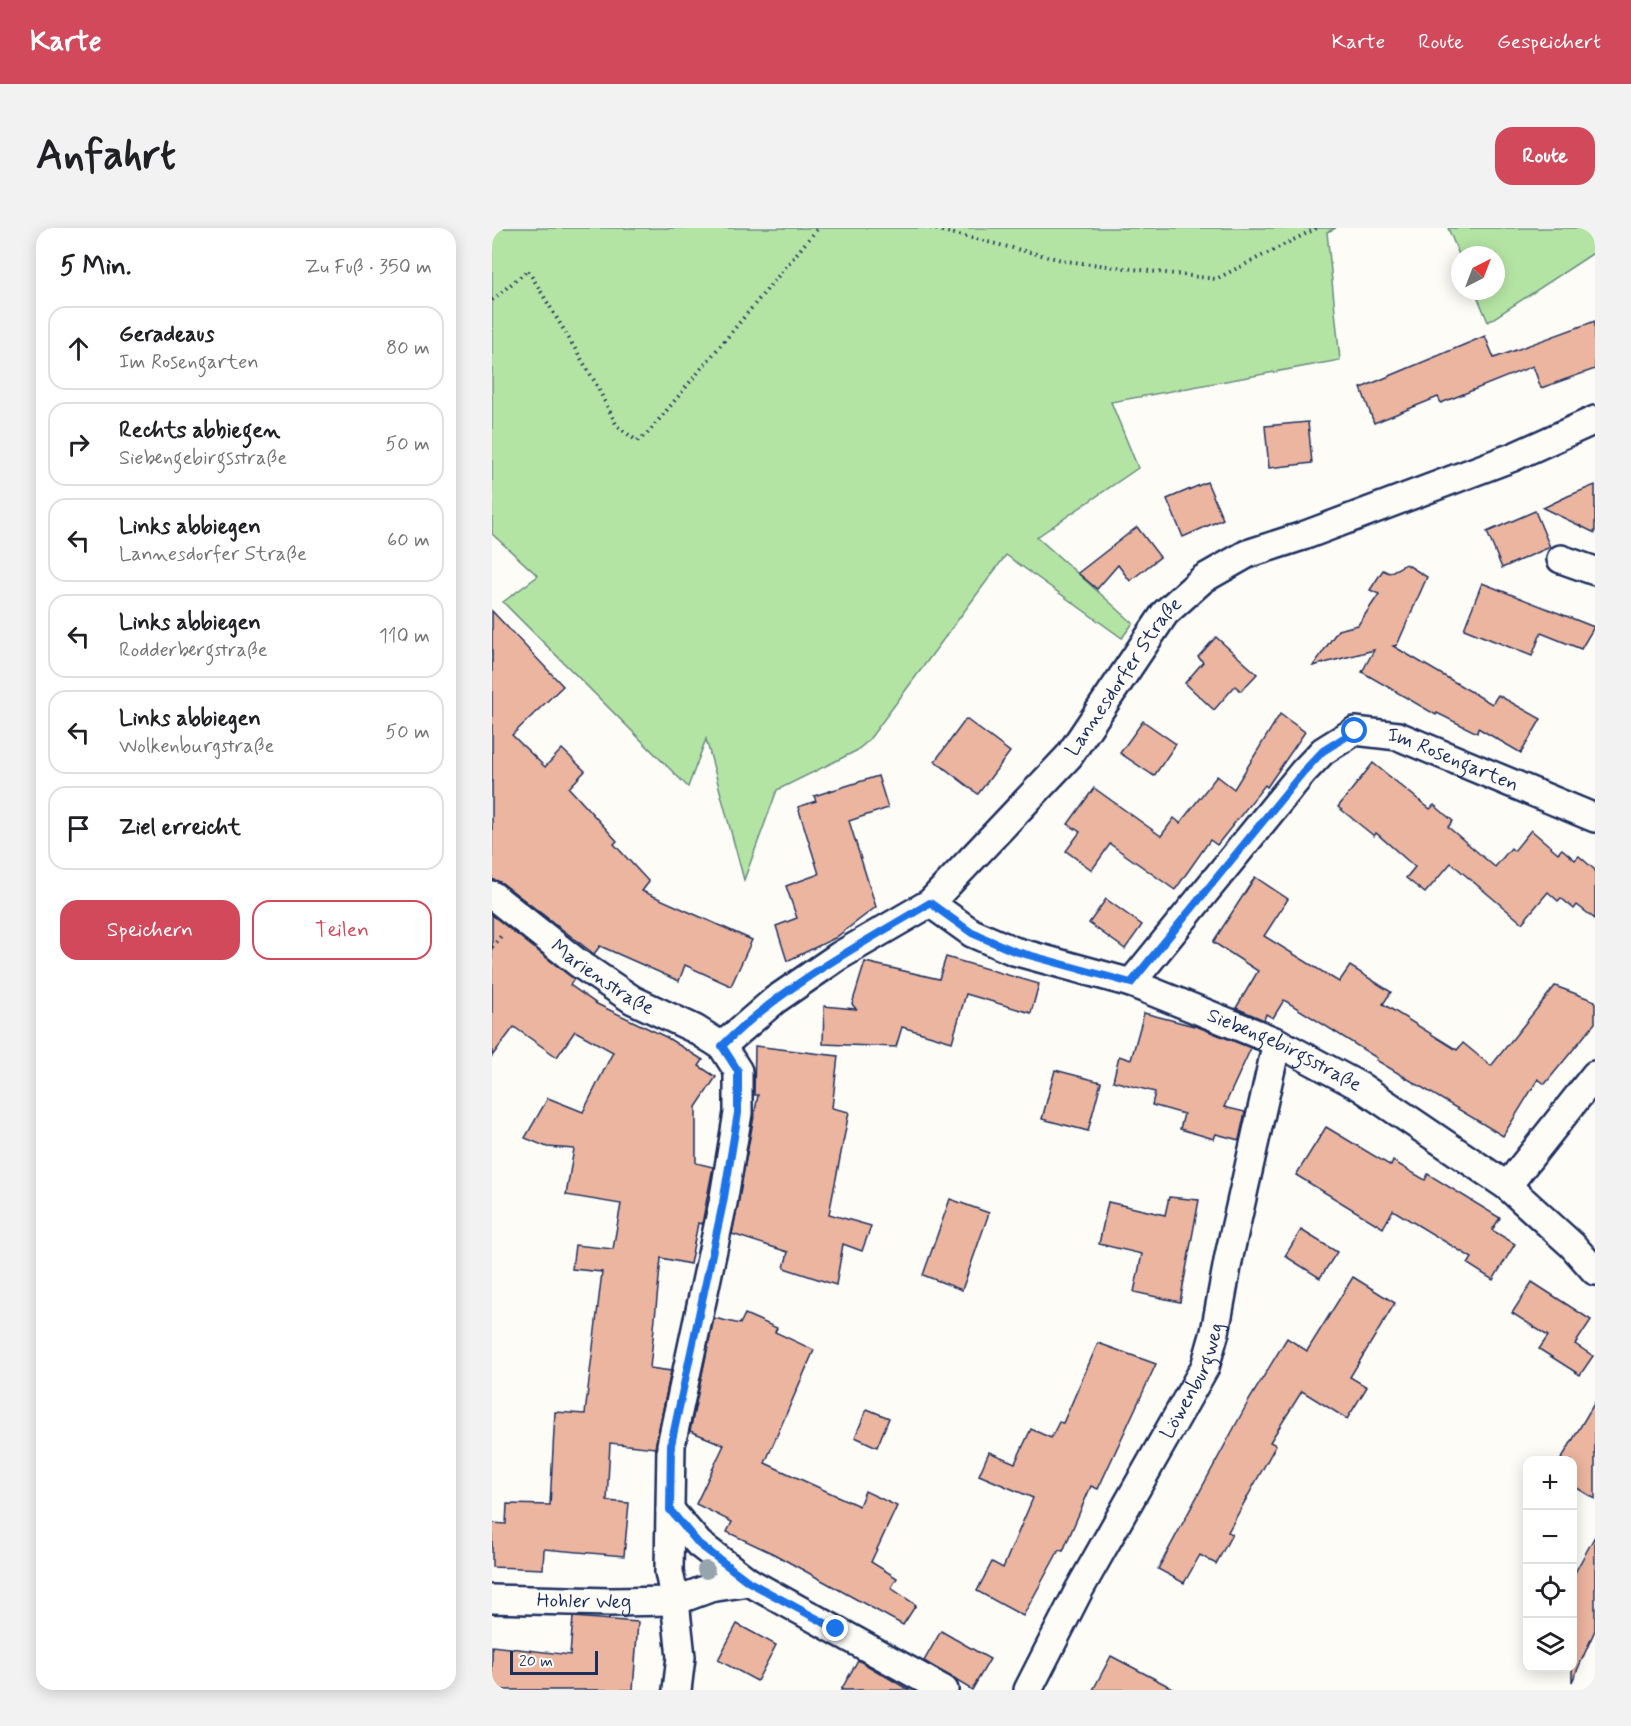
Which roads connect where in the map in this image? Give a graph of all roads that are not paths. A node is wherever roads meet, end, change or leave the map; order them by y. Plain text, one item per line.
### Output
1 (1595, 420) edge
2 (1561, 559) dead end
3 (1595, 571) edge
4 (1595, 818) edge
5 (492, 895) edge
6 (930, 903) junction
7 (1131, 983) junction
8 (1277, 1042) junction
9 (722, 1046) junction
10 (1595, 1075) edge
11 (1507, 1186) junction
12 (1595, 1271) edge
13 (670, 1510) junction
14 (749, 1582) junction
15 (492, 1599) edge
16 (675, 1600) junction
17 (677, 1690) edge
18 (944, 1690) edge
19 (1028, 1690) edge

1 - 6 street, Lannesdorfer Straße
2 - 3 street
4 - 7 street, Im Rosengarten
5 - 9 street, Marienstraße
6 - 7 street, Siebengebirgsstraße
6 - 9 street, Lannesdorfer Straße
7 - 8 street, Siebengebirgsstraße
8 - 11 street, Siebengebirgsstraße
8 - 19 street, Löwenburgweg
9 - 13 street
10 - 11 street
11 - 12 street, Siebengebirgsstraße
13 - 14 street
13 - 16 street
14 - 16 street, Hohler Weg
14 - 18 street
15 - 16 street, Hohler Weg
16 - 17 street

